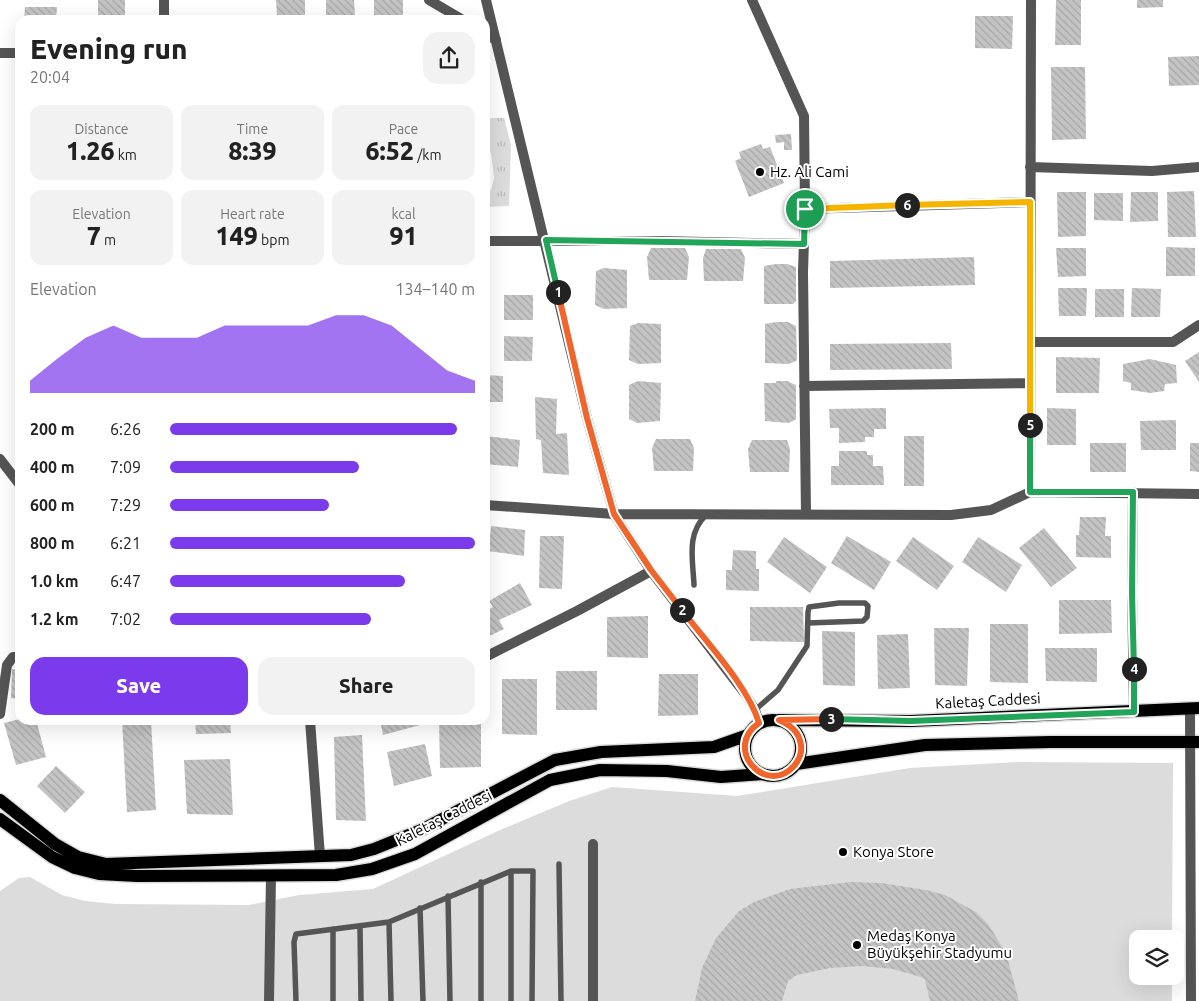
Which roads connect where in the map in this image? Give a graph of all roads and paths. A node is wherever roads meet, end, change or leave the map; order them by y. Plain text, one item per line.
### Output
1 (164, 0) edge
2 (429, 0) edge
3 (486, 0) edge
4 (752, 0) edge
5 (1031, 0) edge
6 (164, 15) edge
7 (454, 15) edge
8 (490, 15) edge
9 (490, 16) edge
10 (490, 36) edge
11 (496, 40) junction
12 (0, 53) edge
13 (15, 53) edge
14 (1030, 167) junction
15 (1199, 167) edge
16 (1030, 202) junction
17 (805, 209) junction
18 (546, 240) junction
19 (490, 241) edge
20 (804, 244) junction
21 (1199, 325) edge
22 (1030, 342) junction
23 (1030, 383) junction
24 (804, 386) junction
25 (0, 459) edge
26 (15, 478) edge
27 (1030, 492) junction
28 (1133, 492) junction
29 (1199, 494) edge
30 (490, 505) edge
31 (614, 514) junction
32 (708, 514) junction
33 (806, 514) junction
34 (651, 570) junction
35 (694, 585) dead end
36 (808, 623) junction
37 (490, 654) edge
38 (15, 657) edge
39 (1195, 708) edge
40 (755, 710) junction
41 (1134, 712) junction
42 (0, 714) edge
43 (779, 720) junction
44 (759, 723) junction
45 (310, 725) edge
46 (748, 735) junction
47 (1194, 742) edge
48 (796, 764) junction
49 (763, 774) junction
50 (0, 800) edge
51 (0, 819) edge
52 (593, 844) dead end
53 (320, 856) junction
54 (559, 864) dead end
55 (511, 871) junction
56 (271, 875) junction
57 (481, 882) junction
58 (448, 896) junction
59 (420, 908) junction
60 (389, 922) junction
61 (360, 927) junction
62 (333, 929) junction
63 (269, 1001) edge
64 (296, 1001) edge
65 (333, 1001) edge
66 (361, 1001) edge
67 (391, 1001) edge
68 (423, 1001) edge
69 (450, 1001) edge
70 (481, 1001) edge
71 (511, 1001) edge
72 (532, 1001) edge
73 (561, 1001) edge
74 (592, 1001) edge
75 (1191, 1001) edge

1 - 6 street
2 - 7 street
3 - 8 street
4 - 17 street
5 - 14 street
9 - 11 street
10 - 11 street
11 - 18 street
12 - 13 street
14 - 15 street
14 - 16 street
16 - 17 street
16 - 22 street
17 - 20 street
18 - 19 street
18 - 20 street
18 - 31 street
20 - 24 street
21 - 22 street
22 - 23 street
23 - 24 street
23 - 27 street
24 - 33 street
25 - 26 street
27 - 28 street
27 - 33 street
28 - 29 street
28 - 41 street
30 - 31 street
31 - 32 street
31 - 34 street
32 - 33 street
32 - 35 lane
34 - 37 street
34 - 40 street
36 - 36 lane
36 - 40 lane
38 - 42 street
39 - 41 main road, Kaletaş Caddesi
39 - 47 street
40 - 44 street
41 - 43 main road, Kaletaş Caddesi
43 - 44 main road
43 - 48 main road
44 - 46 main road
45 - 53 street
46 - 49 main road
46 - 53 main road, Kaletaş Caddesi
47 - 48 main road
47 - 75 street
48 - 49 main road
49 - 56 main road, Kaletaş Caddesi
50 - 53 main road, Kaletaş Caddesi
51 - 56 main road, Kaletaş Caddesi
52 - 74 street
54 - 73 lane
55 - 57 lane
55 - 71 lane
55 - 72 lane
56 - 63 street
57 - 58 lane
57 - 70 lane
58 - 59 lane
58 - 69 lane
59 - 60 lane
59 - 68 lane
60 - 61 lane
60 - 67 lane
61 - 62 lane
61 - 66 lane
62 - 64 lane
62 - 65 lane

